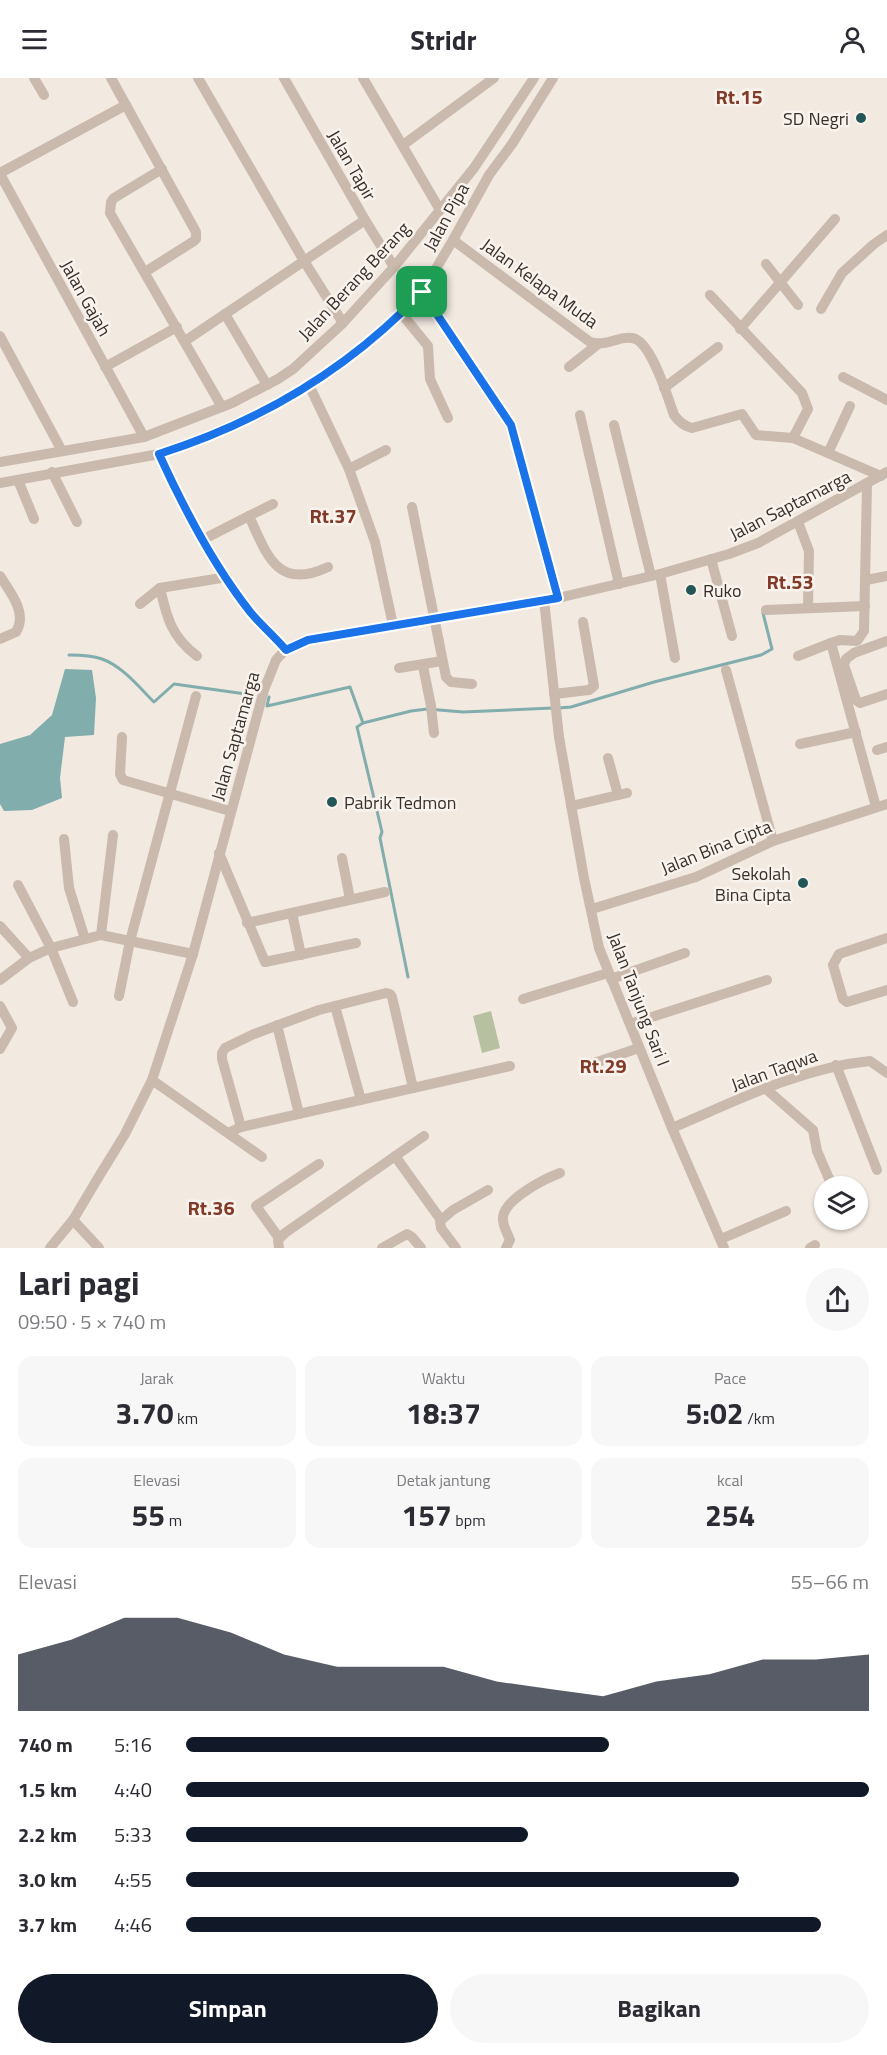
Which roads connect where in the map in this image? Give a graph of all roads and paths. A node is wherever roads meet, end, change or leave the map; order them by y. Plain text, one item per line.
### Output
1 (34, 78) edge
2 (111, 78) edge
3 (198, 78) edge
4 (284, 78) edge
5 (364, 78) edge
6 (494, 78) edge
7 (553, 78) edge
8 (532, 79) edge
9 (44, 95) dead end
10 (126, 105) junction
11 (403, 145) junction
12 (162, 169) junction
13 (0, 174) edge
14 (440, 210) junction
15 (835, 219) dead end
16 (365, 220) junction
17 (887, 235) edge
18 (453, 240) junction
19 (304, 261) junction
20 (766, 264) dead end
21 (394, 267) junction
22 (145, 272) junction
23 (781, 282) junction
24 (422, 292) junction
25 (710, 295) dead end
26 (798, 305) dead end
27 (821, 309) dead end
28 (401, 313) junction
29 (225, 314) junction
30 (343, 323) junction
31 (177, 327) junction
32 (740, 329) junction
33 (0, 336) edge
34 (185, 341) junction
35 (598, 344) junction
36 (718, 347) dead end
37 (105, 367) junction
38 (568, 367) dead end
39 (843, 377) dead end
40 (267, 385) junction
41 (309, 385) junction
42 (664, 388) junction
43 (887, 400) edge
44 (850, 406) dead end
45 (222, 407) junction
46 (580, 415) dead end
47 (448, 418) dead end
48 (614, 424) dead end
49 (144, 437) junction
50 (793, 438) junction
51 (386, 450) dead end
52 (62, 451) junction
53 (828, 453) junction
54 (159, 454) junction
55 (0, 462) edge
56 (349, 469) junction
57 (52, 472) junction
58 (884, 475) edge
59 (18, 480) junction
60 (0, 483) edge
61 (867, 484) junction
62 (273, 504) dead end
63 (412, 507) dead end
64 (249, 516) junction
65 (34, 519) dead end
66 (76, 522) dead end
67 (798, 522) junction
68 (202, 540) junction
69 (711, 559) junction
70 (328, 567) dead end
71 (656, 575) junction
72 (0, 576) edge
73 (887, 576) edge
74 (227, 577) junction
75 (866, 580) junction
76 (619, 584) junction
77 (160, 588) junction
78 (558, 598) junction
79 (544, 600) junction
80 (140, 604) dead end
81 (866, 606) junction
82 (808, 608) junction
83 (766, 610) dead end
84 (434, 620) junction
85 (583, 622) dead end
86 (393, 625) junction
87 (732, 636) dead end
88 (0, 639) edge
89 (887, 641) edge
90 (831, 643) junction
91 (286, 650) junction
92 (197, 656) dead end
93 (798, 656) dead end
94 (675, 658) dead end
95 (442, 661) junction
96 (423, 666) junction
97 (399, 668) dead end
98 (726, 670) dead end
99 (472, 684) dead end
100 (887, 694) edge
101 (196, 696) dead end
102 (555, 698) junction
103 (856, 732) junction
104 (434, 733) dead end
105 (122, 737) dead end
106 (800, 744) dead end
107 (608, 758) dead end
108 (169, 794) junction
109 (882, 805) edge
110 (571, 806) junction
111 (230, 811) junction
112 (113, 835) dead end
113 (64, 839) dead end
114 (773, 842) junction
115 (219, 852) junction
116 (342, 858) dead end
117 (18, 885) dead end
118 (385, 892) dead end
119 (350, 900) junction
120 (592, 909) junction
121 (292, 913) junction
122 (247, 922) junction
123 (1, 929) edge
124 (101, 935) junction
125 (887, 938) edge
126 (85, 939) junction
127 (130, 941) junction
128 (356, 943) dead end
129 (51, 948) junction
130 (685, 953) dead end
131 (192, 954) junction
132 (301, 955) junction
133 (29, 958) junction
134 (610, 976) junction
135 (0, 980) edge
136 (767, 980) dead end
137 (887, 990) edge
138 (119, 996) dead end
139 (523, 999) dead end
140 (73, 1002) dead end
141 (0, 1006) edge
142 (335, 1006) junction
143 (630, 1024) junction
144 (277, 1025) junction
145 (639, 1048) junction
146 (0, 1049) edge
147 (836, 1065) junction
148 (510, 1066) dead end
149 (585, 1066) dead end
150 (887, 1073) edge
151 (152, 1080) junction
152 (413, 1088) junction
153 (765, 1088) junction
154 (361, 1100) junction
155 (299, 1114) junction
156 (241, 1127) junction
157 (672, 1128) junction
158 (228, 1132) junction
159 (424, 1136) dead end
160 (395, 1156) junction
161 (262, 1158) dead end
162 (319, 1164) dead end
163 (877, 1170) dead end
164 (560, 1173) dead end
165 (828, 1176) edge
166 (488, 1190) dead end
167 (786, 1211) dead end
168 (73, 1220) junction
169 (441, 1220) junction
170 (279, 1243) edge
171 (722, 1245) edge
172 (50, 1248) edge
173 (99, 1248) edge
174 (382, 1248) edge
175 (421, 1248) edge
176 (456, 1248) edge
177 (506, 1248) edge

1 - 9 street
2 - 10 street
3 - 19 street
4 - 16 street, Jalan Tapir
5 - 11 street
6 - 11 street
7 - 18 street, Jalan Pipa
8 - 14 street, Jalan Berang Berang
10 - 12 street
10 - 13 street
11 - 14 street
12 - 22 street
12 - 22 street
13 - 37 street, Jalan Gajah
14 - 21 street, Jalan Berang Berang
15 - 23 street
16 - 19 street
16 - 21 street, Jalan Tapir
17 - 27 street
18 - 24 street, Jalan Pipa
18 - 35 street, Jalan Kelapa Muda
19 - 29 street
19 - 30 street
20 - 23 street
21 - 30 street, Jalan Berang Berang
22 - 31 street
23 - 26 street
23 - 32 street
24 - 28 street, Jalan Pipa
24 - 78 street
25 - 32 street
28 - 41 street, Jalan Pipa
28 - 47 street
29 - 34 street
29 - 40 street
30 - 40 street, Jalan Berang Berang
31 - 34 street
31 - 37 street
32 - 50 street
33 - 52 street
34 - 45 street
35 - 38 street
35 - 42 street, Jalan Kelapa Muda
36 - 42 street
37 - 49 street, Jalan Gajah
39 - 43 street
40 - 45 street, Jalan Berang Berang
41 - 54 street, Jalan Pipa
41 - 56 street
42 - 50 street, Jalan Kelapa Muda
44 - 53 street
45 - 49 street, Jalan Berang Berang
46 - 76 street
48 - 71 street
49 - 52 street, Jalan Berang Berang
50 - 53 street
51 - 56 street
52 - 55 street, Jalan Berang Berang
53 - 58 street
54 - 57 street, Jalan Pipa
54 - 68 street
56 - 86 street
57 - 59 street, Jalan Pipa
57 - 66 street
58 - 61 street, Jalan Saptamarga
59 - 60 street, Jalan Pipa
59 - 65 street
61 - 67 street, Jalan Saptamarga
61 - 75 street
62 - 64 street
63 - 84 street
64 - 68 street
64 - 70 street
67 - 69 street, Jalan Saptamarga
67 - 82 street
68 - 74 street
69 - 71 street, Jalan Saptamarga
69 - 87 street
71 - 76 street, Jalan Saptamarga
71 - 94 street
72 - 88 street
73 - 75 street
74 - 77 street
74 - 91 street
75 - 81 street
76 - 78 street, Jalan Saptamarga
77 - 80 street
77 - 92 street
78 - 79 street, Jalan Saptamarga
79 - 84 street, Jalan Saptamarga
79 - 102 street
81 - 82 street
81 - 90 street
82 - 83 street
84 - 86 street, Jalan Saptamarga
84 - 95 street
85 - 102 street
86 - 91 street, Jalan Saptamarga
89 - 100 street
90 - 93 street
90 - 103 street
91 - 111 street, Jalan Saptamarga
95 - 96 street
95 - 99 street
96 - 97 street
96 - 104 street
98 - 114 street
101 - 108 street
102 - 110 street, Jalan Tanjung Sari I
103 - 106 street
103 - 109 street
105 - 108 street
107 - 110 street
108 - 111 street
108 - 127 street
109 - 114 street, Jalan Bina Cipta
110 - 120 street, Jalan Tanjung Sari I
111 - 115 street, Jalan Saptamarga
112 - 124 street
113 - 126 street
114 - 120 street, Jalan Bina Cipta
115 - 122 street
115 - 131 street, Jalan Saptamarga
116 - 119 street
117 - 129 street
118 - 119 street
119 - 121 street
120 - 134 street, Jalan Tanjung Sari I
121 - 122 street
121 - 132 street
122 - 132 street
123 - 133 street
124 - 126 street
124 - 127 street
125 - 137 street
126 - 129 street
127 - 131 street
127 - 138 street
128 - 132 street
129 - 133 street
129 - 140 street
130 - 134 street
131 - 151 street, Jalan Saptamarga
133 - 135 street
134 - 139 street
134 - 143 street, Jalan Tanjung Sari I
136 - 143 street
141 - 146 street
142 - 144 street
142 - 152 street
142 - 154 street
143 - 145 street, Jalan Tanjung Sari I
144 - 155 street
144 - 156 street
145 - 149 street
145 - 157 street, Jalan Tanjung Sari I
147 - 150 street, Jalan Taqwa
147 - 153 street, Jalan Taqwa
147 - 163 street
148 - 152 street
151 - 158 street
151 - 168 street, Jalan Saptamarga
152 - 154 street
153 - 157 street, Jalan Taqwa
153 - 165 street
154 - 155 street
155 - 156 street
156 - 158 street
157 - 171 street, Jalan Tanjung Sari I
158 - 161 street
159 - 160 street
160 - 169 street
160 - 170 street
162 - 170 street
164 - 177 street
166 - 169 street
167 - 171 street
168 - 172 street, Jalan Saptamarga
168 - 173 street
169 - 176 street
174 - 175 street

